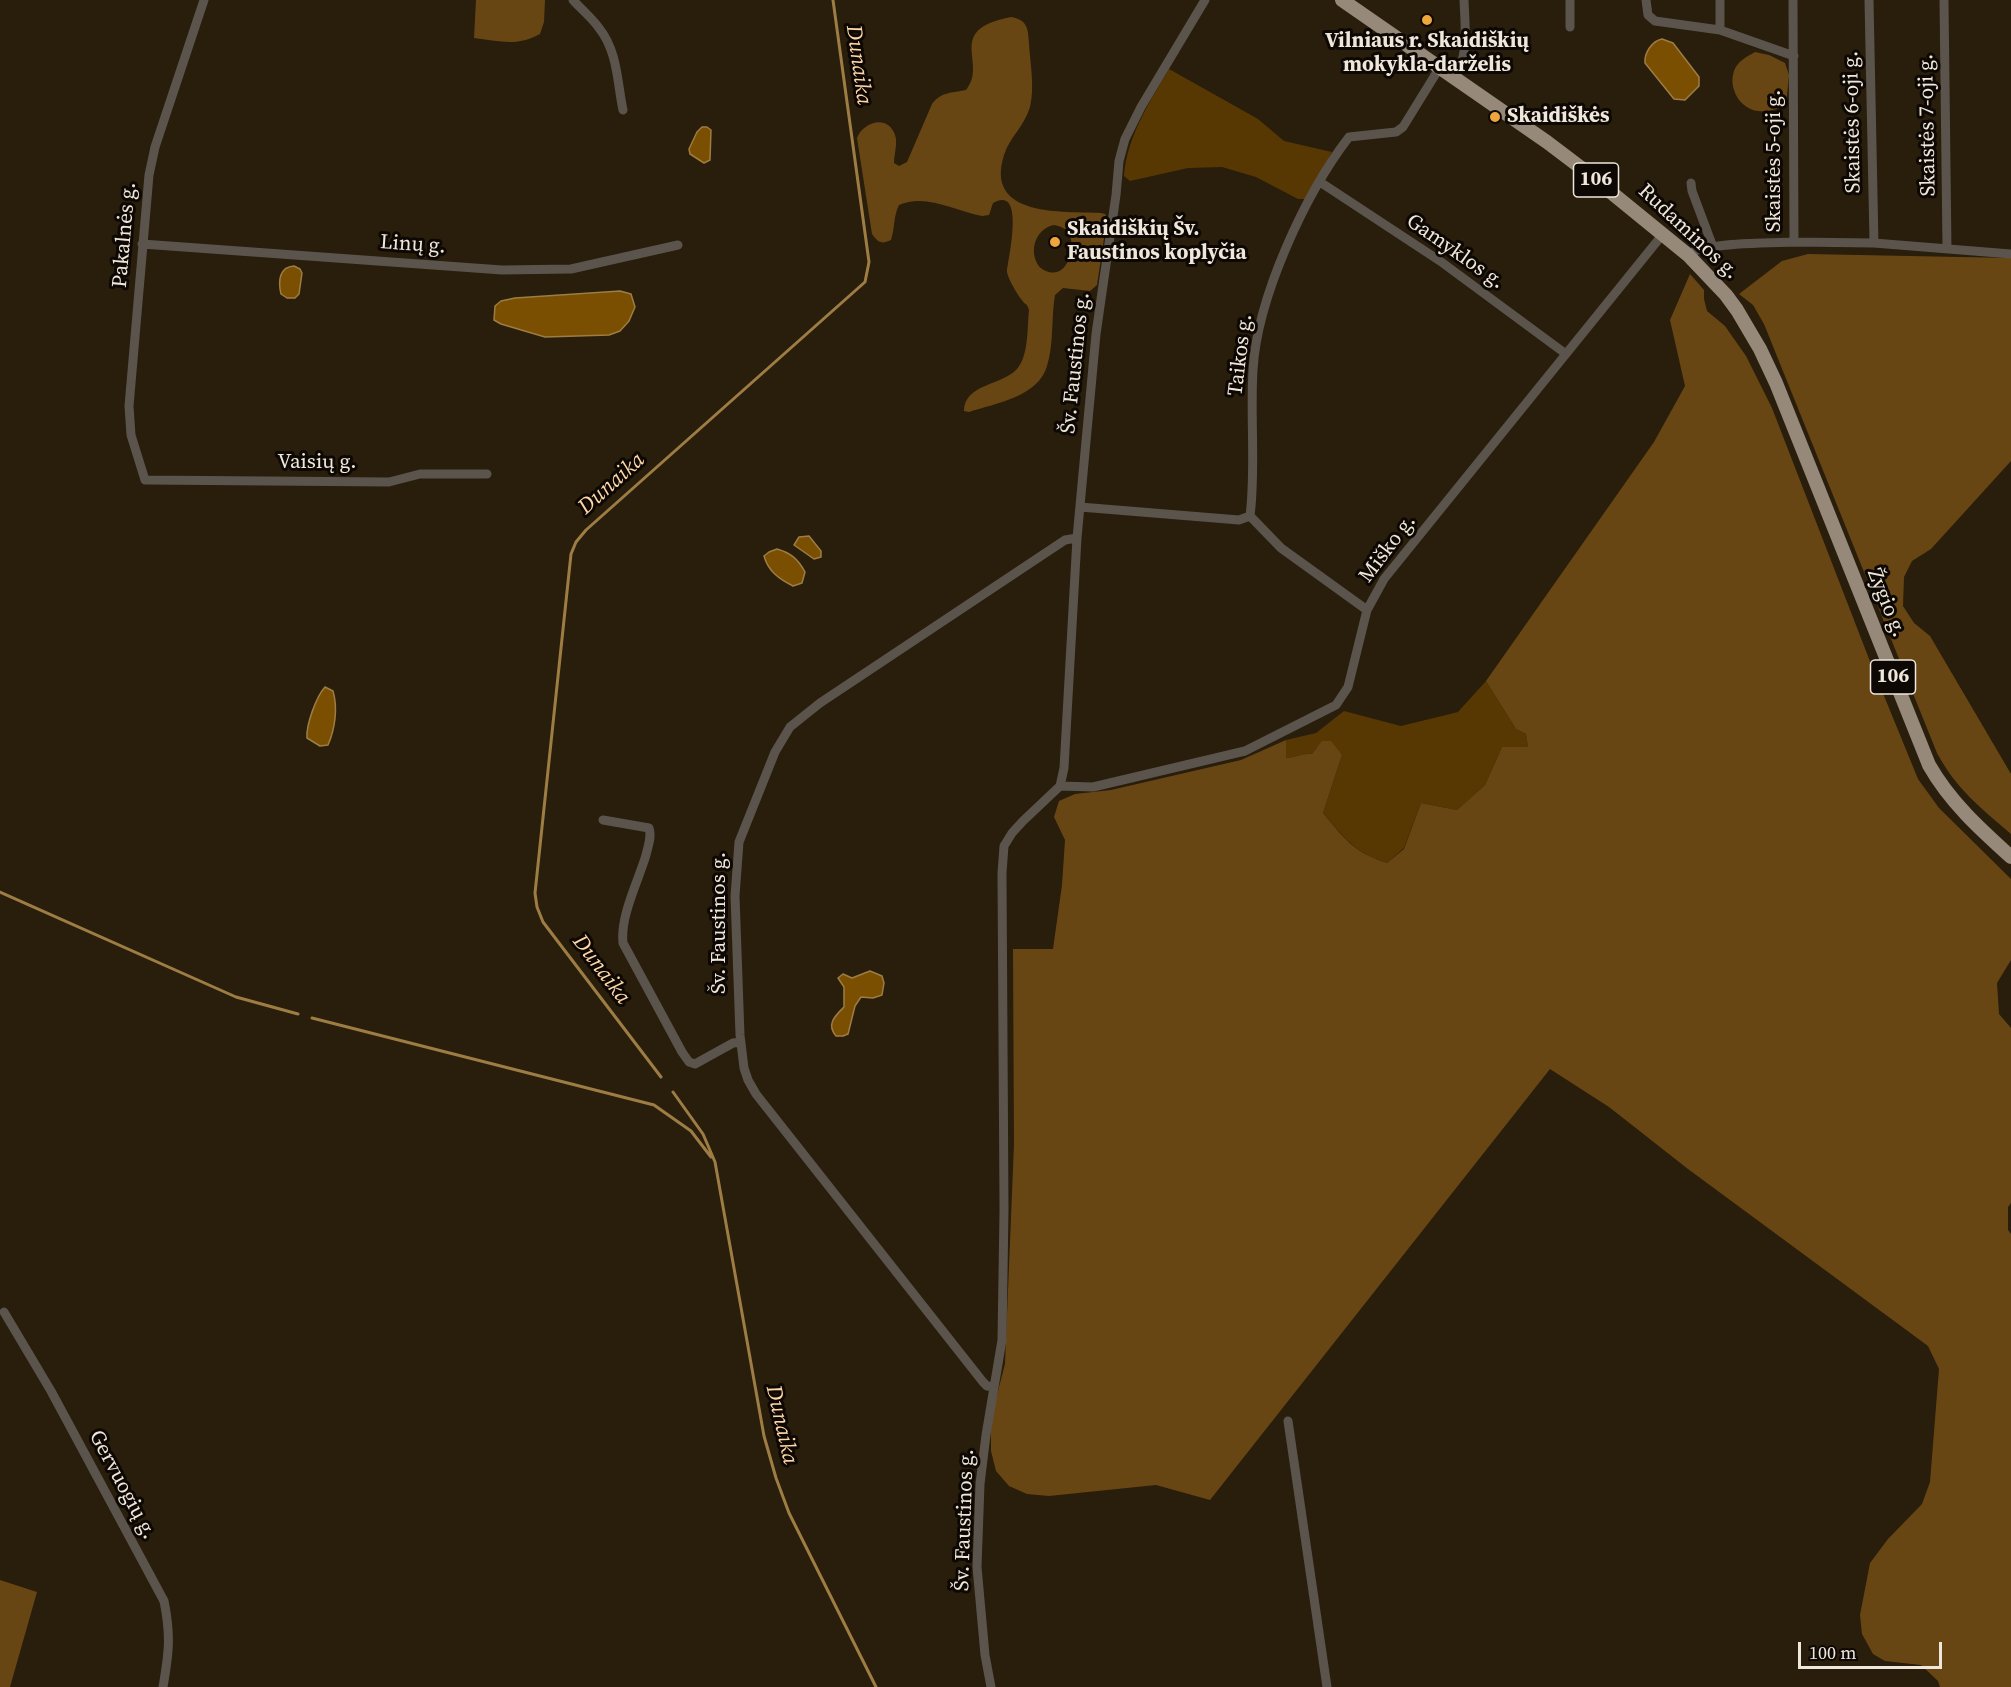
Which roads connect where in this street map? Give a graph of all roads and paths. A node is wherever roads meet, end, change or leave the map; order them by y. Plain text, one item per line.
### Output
1 (204, 0) edge
2 (573, 0) edge
3 (1206, 0) edge
4 (1342, 0) edge
5 (1464, 0) edge
6 (1570, 0) edge
7 (1646, 0) edge
8 (1720, 0) edge
9 (1793, 0) edge
10 (1869, 0) edge
11 (1944, 0) edge
12 (1570, 27) dead end
13 (1720, 30) junction
14 (1794, 56) junction
15 (1440, 67) junction
16 (1455, 78) junction
17 (623, 110) dead end
18 (1320, 182) junction
19 (1690, 183) dead end
20 (1663, 234) junction
21 (1794, 242) junction
22 (1874, 243) junction
23 (142, 244) junction
24 (678, 245) dead end
25 (1713, 247) junction
26 (1947, 249) junction
27 (2011, 254) edge
28 (1688, 255) junction
29 (1566, 354) junction
30 (487, 474) dead end
31 (1812, 474) joint
32 (145, 480) joint
33 (1080, 507) junction
34 (1250, 516) junction
35 (1077, 538) junction
36 (1367, 610) junction
37 (1060, 786) junction
38 (603, 820) dead end
39 (2011, 857) edge
40 (741, 1042) junction
41 (4, 1312) dead end
42 (994, 1387) junction
43 (1288, 1421) dead end
44 (164, 1687) edge
45 (991, 1687) edge
46 (1327, 1687) edge

1 - 23 street, Pakalnės g.
2 - 17 street
3 - 33 street, Šv. Faustinos g.
4 - 15 main road, Rudaminos g. / 106
5 - 16 street
6 - 12 street
7 - 13 street
8 - 13 street
9 - 14 street, Skaistės 5-oji g.
10 - 22 street, Skaistės 6-oji g.
11 - 26 street, Skaistės 7-oji g.
13 - 14 street
14 - 21 street, Skaistės 5-oji g.
15 - 16 main road, Rudaminos g. / 106
15 - 18 street, Taikos g.
16 - 20 main road, Rudaminos g. / 106
18 - 29 street, Gamyklos g.
18 - 34 street, Taikos g.
19 - 25 street
20 - 28 main road, Rudaminos g. / 106
20 - 29 street, Miško g.
21 - 22 street
21 - 25 street, Skaistės 5-oji g.
22 - 26 street
23 - 24 street, Linų g.
23 - 32 street, Pakalnės g.
25 - 28 street, Skaistės 5-oji g.
26 - 27 street
28 - 31 main road, Rudaminos g. / 106
29 - 36 street, Miško g.
30 - 32 street, Vaisių g.
31 - 39 main road, Žygio g. / 106
33 - 34 street
33 - 35 street, Šv. Faustinos g.
34 - 36 street
35 - 37 street, Šv. Faustinos g.
35 - 40 street, Šv. Faustinos g.
36 - 37 street, Miško g.
37 - 42 street, Šv. Faustinos g.
38 - 40 street
40 - 42 street, Šv. Faustinos g.
41 - 44 street, Gervuogių g.
42 - 45 street, Šv. Faustinos g.
43 - 46 street

